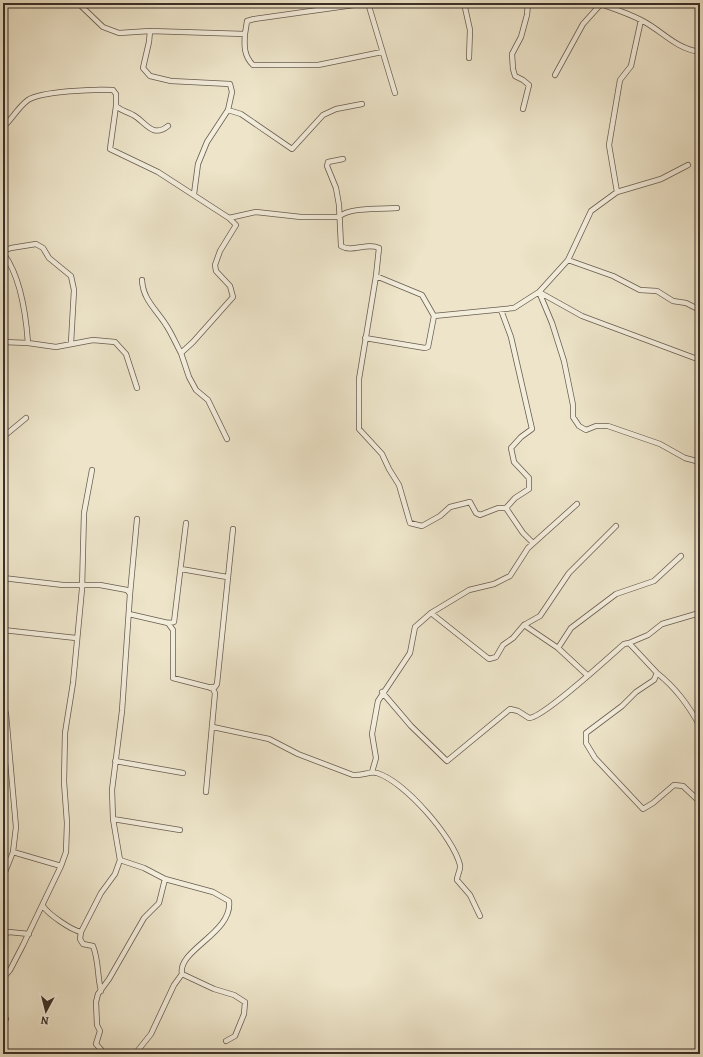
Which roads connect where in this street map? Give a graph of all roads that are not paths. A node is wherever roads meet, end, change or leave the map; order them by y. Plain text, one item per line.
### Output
1 (78, 3) edge
2 (369, 3) edge
3 (464, 3) edge
4 (528, 3) edge
5 (599, 4) edge
6 (641, 20) junction
7 (150, 31) junction
8 (245, 34) junction
9 (382, 52) junction
10 (700, 52) edge
11 (469, 58) dead end
12 (555, 75) dead end
13 (395, 93) dead end
14 (362, 104) dead end
15 (116, 106) junction
16 (523, 109) dead end
17 (228, 110) junction
18 (168, 126) dead end
19 (3, 127) edge
20 (343, 159) dead end
21 (688, 165) dead end
22 (617, 192) junction
23 (194, 194) junction
24 (398, 208) dead end
25 (339, 217) junction
26 (229, 218) junction
27 (3, 252) edge
28 (568, 260) junction
29 (376, 276) junction
30 (142, 280) dead end
31 (539, 292) junction
32 (501, 310) junction
33 (700, 310) edge
34 (434, 316) junction
35 (365, 338) junction
36 (3, 342) edge
37 (28, 343) junction
38 (71, 343) junction
39 (181, 353) junction
40 (700, 360) edge
41 (137, 388) dead end
42 (26, 418) dead end
43 (3, 438) edge
44 (227, 439) dead end
45 (700, 462) edge
46 (92, 470) dead end
47 (577, 504) dead end
48 (506, 508) junction
49 (137, 519) dead end
50 (186, 523) dead end
51 (616, 526) dead end
52 (233, 529) dead end
53 (533, 543) junction
54 (680, 556) dead end
55 (181, 569) junction
56 (227, 576) junction
57 (3, 578) edge
58 (81, 584) junction
59 (130, 594) junction
60 (431, 613) junction
61 (129, 614) junction
62 (696, 614) dead end
63 (168, 623) junction
64 (524, 625) junction
65 (3, 630) edge
66 (76, 638) junction
67 (629, 643) junction
68 (558, 648) junction
69 (657, 673) junction
70 (587, 675) junction
71 (208, 687) junction
72 (382, 692) junction
73 (3, 703) edge
74 (700, 726) edge
75 (213, 727) junction
76 (3, 759) edge
77 (9, 759) junction
78 (115, 761) junction
79 (372, 772) junction
80 (183, 773) dead end
81 (206, 792) dead end
82 (700, 802) edge
83 (114, 819) junction
84 (180, 830) dead end
85 (13, 852) junction
86 (120, 860) junction
87 (61, 866) junction
88 (3, 878) edge
89 (165, 879) junction
90 (42, 906) junction
91 (480, 916) dead end
92 (81, 932) junction
93 (29, 934) junction
94 (3, 935) edge
95 (182, 974) junction
96 (3, 978) edge
97 (101, 991) junction
98 (226, 1041) dead end
99 (105, 1054) edge
100 (135, 1054) edge

1 - 7 street
2 - 8 street
2 - 9 street
3 - 11 street
4 - 16 street
5 - 6 street
5 - 12 street
6 - 10 street
6 - 22 street
7 - 8 street
7 - 17 street
8 - 9 street
9 - 13 street
14 - 17 street
15 - 18 street
15 - 19 street
15 - 23 street
17 - 23 street
20 - 25 street
21 - 22 street
22 - 28 street
23 - 26 street
24 - 25 street
25 - 26 street
25 - 29 street
26 - 39 street
27 - 37 street
27 - 38 street
28 - 31 street
28 - 33 street
29 - 34 street
29 - 35 street
30 - 39 street
31 - 32 street
31 - 40 street
31 - 45 street
32 - 34 street
32 - 48 street
34 - 35 street
35 - 48 street
36 - 37 street
37 - 38 street
38 - 41 street
39 - 44 street
42 - 43 street
46 - 58 street
47 - 53 street
48 - 53 street
49 - 59 street
50 - 55 street
51 - 64 street
52 - 56 street
53 - 60 street
54 - 68 street
55 - 56 street
55 - 63 street
56 - 71 street
57 - 58 street
58 - 59 street
58 - 66 street
59 - 61 street
60 - 64 street
60 - 72 street
61 - 63 street
61 - 78 street
62 - 67 street
63 - 71 street
64 - 68 street
65 - 66 street
66 - 87 street
67 - 69 street
67 - 70 street
68 - 70 street
69 - 74 street
69 - 82 street
70 - 72 street
71 - 75 street
72 - 79 street
73 - 77 street
75 - 79 street
75 - 81 street
76 - 77 street
77 - 85 street
78 - 80 street
78 - 83 street
79 - 91 street
83 - 84 street
83 - 86 street
85 - 87 street
85 - 88 street
86 - 89 street
86 - 92 street
87 - 90 street
89 - 95 street
89 - 97 street
90 - 92 street
90 - 93 street
92 - 97 street
93 - 94 street
93 - 96 street
95 - 98 street
95 - 100 street
97 - 99 street

